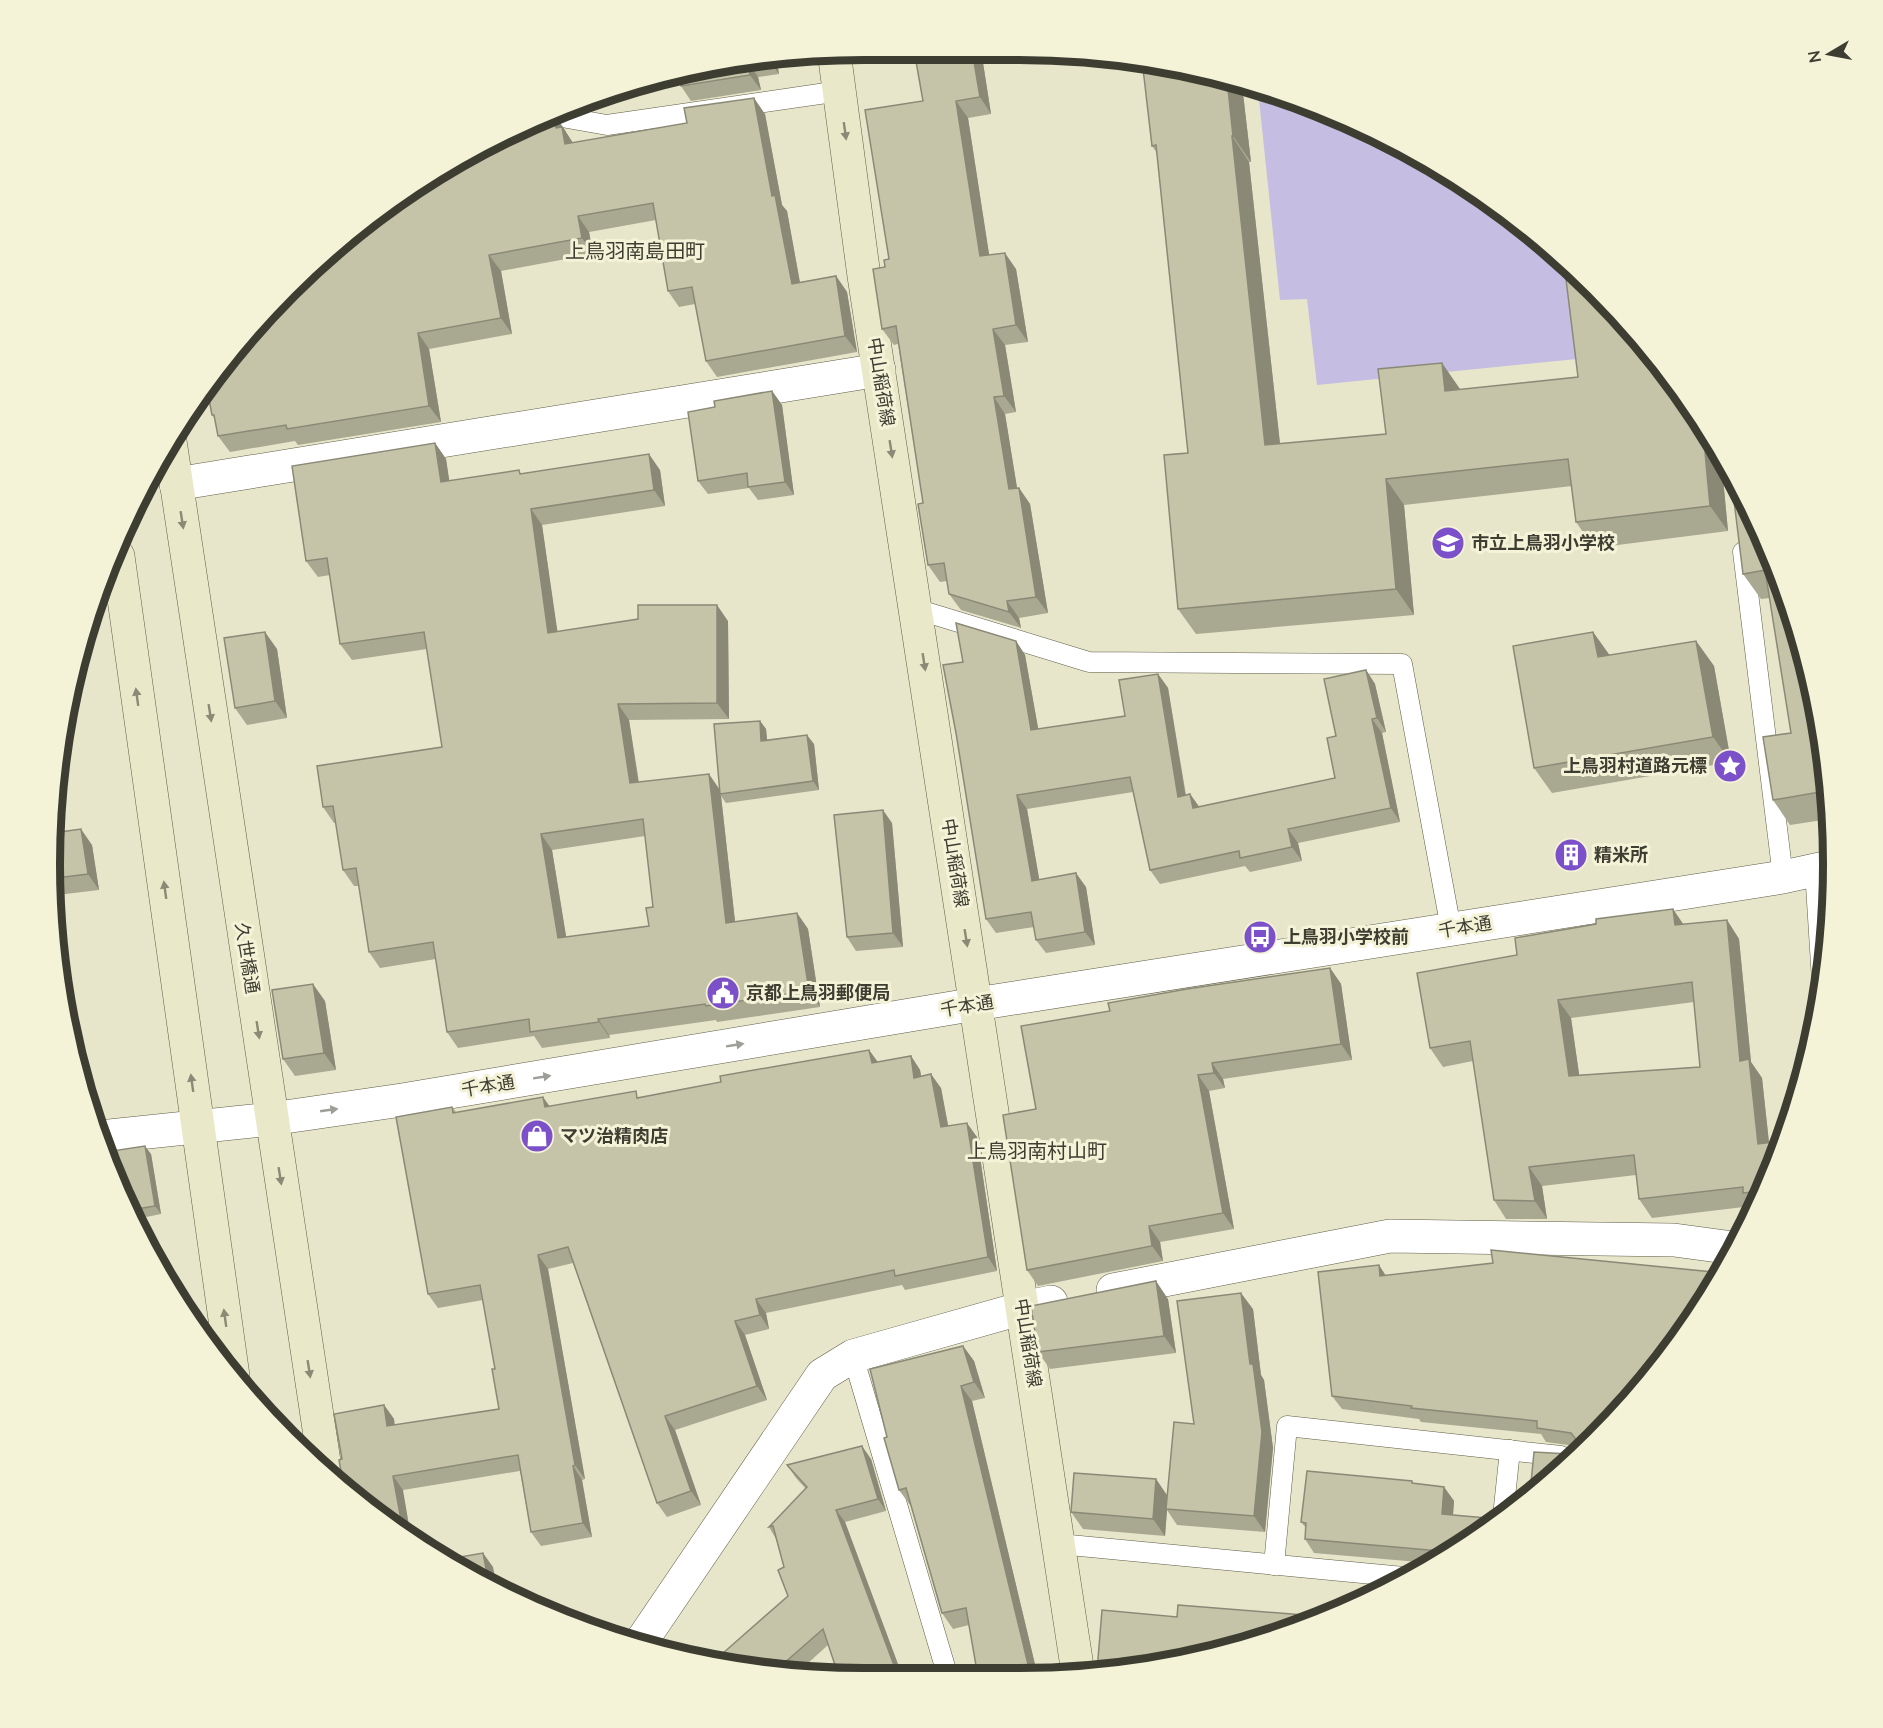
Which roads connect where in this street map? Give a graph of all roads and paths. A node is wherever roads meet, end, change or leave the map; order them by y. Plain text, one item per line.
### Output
1 (835, 61) edge
2 (840, 91) junction
3 (565, 118) edge
4 (879, 370) junction
5 (172, 455) edge
6 (176, 484) junction
7 (1740, 529) edge
8 (119, 562) edge
9 (916, 609) junction
10 (1823, 868) edge
11 (1782, 877) junction
12 (1451, 929) junction
13 (976, 1004) junction
14 (271, 1119) junction
15 (198, 1126) junction
16 (108, 1136) edge
17 (1725, 1247) edge
18 (1023, 1308) junction
19 (853, 1356) junction
20 (231, 1358) edge
21 (1510, 1450) junction
22 (1563, 1456) edge
23 (323, 1459) edge
24 (1504, 1505) edge
25 (1059, 1544) junction
26 (1274, 1565) junction
27 (1392, 1576) edge
28 (643, 1637) edge
29 (1077, 1666) edge
30 (945, 1668) edge

1 - 2 street, 中山稲荷線
2 - 3 lane
2 -> 4 street, 中山稲荷線
4 - 6 street
4 -> 9 street, 中山稲荷線
5 - 6 street, 久世橋通
6 -> 14 street, 久世橋通
7 - 11 lane
15 -> 8 street
9 - 12 lane
9 -> 13 street, 中山稲荷線
10 - 11 street, 千本通
11 - 12 street, 千本通
12 - 13 street, 千本通
14 -> 13 street, 千本通
13 - 18 street, 中山稲荷線
14 - 15 street, 千本通
14 -> 23 street, 久世橋通
15 - 16 street, 千本通
20 -> 15 street
17 - 18 street
18 - 19 street
18 - 25 street, 中山稲荷線
19 - 28 street
19 - 30 lane
21 - 22 lane
21 - 24 lane
21 - 26 lane
25 - 26 lane
25 - 29 street, 中山稲荷線
26 - 27 lane

